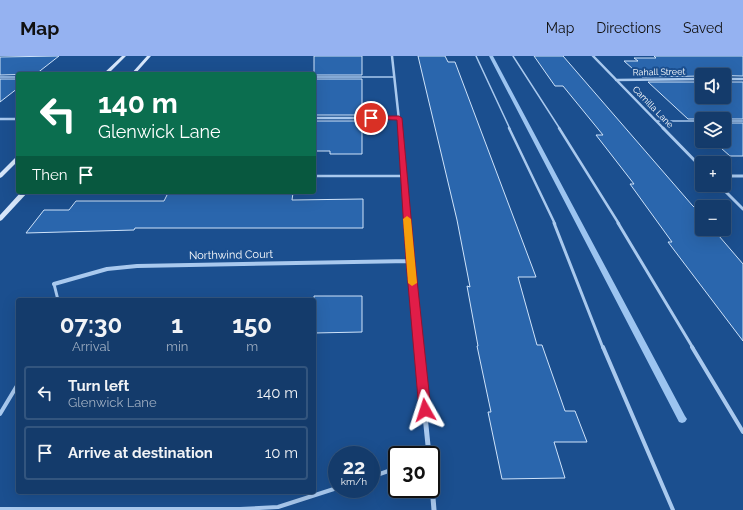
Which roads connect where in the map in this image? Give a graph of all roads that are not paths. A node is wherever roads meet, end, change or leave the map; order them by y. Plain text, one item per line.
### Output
1 (124, 56) edge
2 (149, 56) edge
3 (392, 56) edge
4 (476, 56) edge
5 (513, 56) edge
6 (593, 56) edge
7 (107, 72) edge
8 (135, 72) edge
9 (0, 77) edge
10 (16, 77) edge
11 (316, 77) edge
12 (394, 77) junction
13 (695, 79) edge
14 (731, 79) edge
15 (743, 79) edge
16 (616, 80) junction
17 (316, 118) edge
18 (399, 118) junction
19 (0, 119) edge
20 (16, 119) edge
21 (695, 121) edge
22 (731, 121) edge
23 (743, 121) edge
24 (657, 122) junction
25 (16, 160) edge
26 (695, 161) edge
27 (1, 174) edge
28 (316, 176) edge
29 (404, 176) junction
30 (731, 176) edge
31 (743, 176) edge
32 (726, 192) edge
33 (23, 194) edge
34 (743, 209) edge
35 (0, 219) edge
36 (410, 261) junction
37 (54, 284) joint
38 (58, 298) edge
39 (16, 387) edge
40 (0, 414) edge
41 (743, 432) edge
42 (428, 446) edge
43 (328, 491) edge
44 (433, 498) edge
45 (0, 509) edge
46 (434, 510) edge
47 (673, 510) edge

1 - 7 main road
2 - 8 main road
3 - 12 street
4 - 47 lane
5 - 41 lane
6 - 16 street, Camilla Lane
9 - 10 lane
11 - 12 lane
12 - 18 street
13 - 16 street, Rahall Street
14 - 15 street
16 - 24 street, Camilla Lane
17 - 18 street
18 - 29 street
19 - 20 street
21 - 24 lane
22 - 23 lane
24 - 26 street, Camilla Lane
25 - 27 main road
28 - 29 lane
29 - 36 street
30 - 31 street
32 - 34 street
33 - 35 main road
36 - 37 street, Northwind Court
36 - 42 street
37 - 38 lane
39 - 40 lane
43 - 45 lane
44 - 46 street

